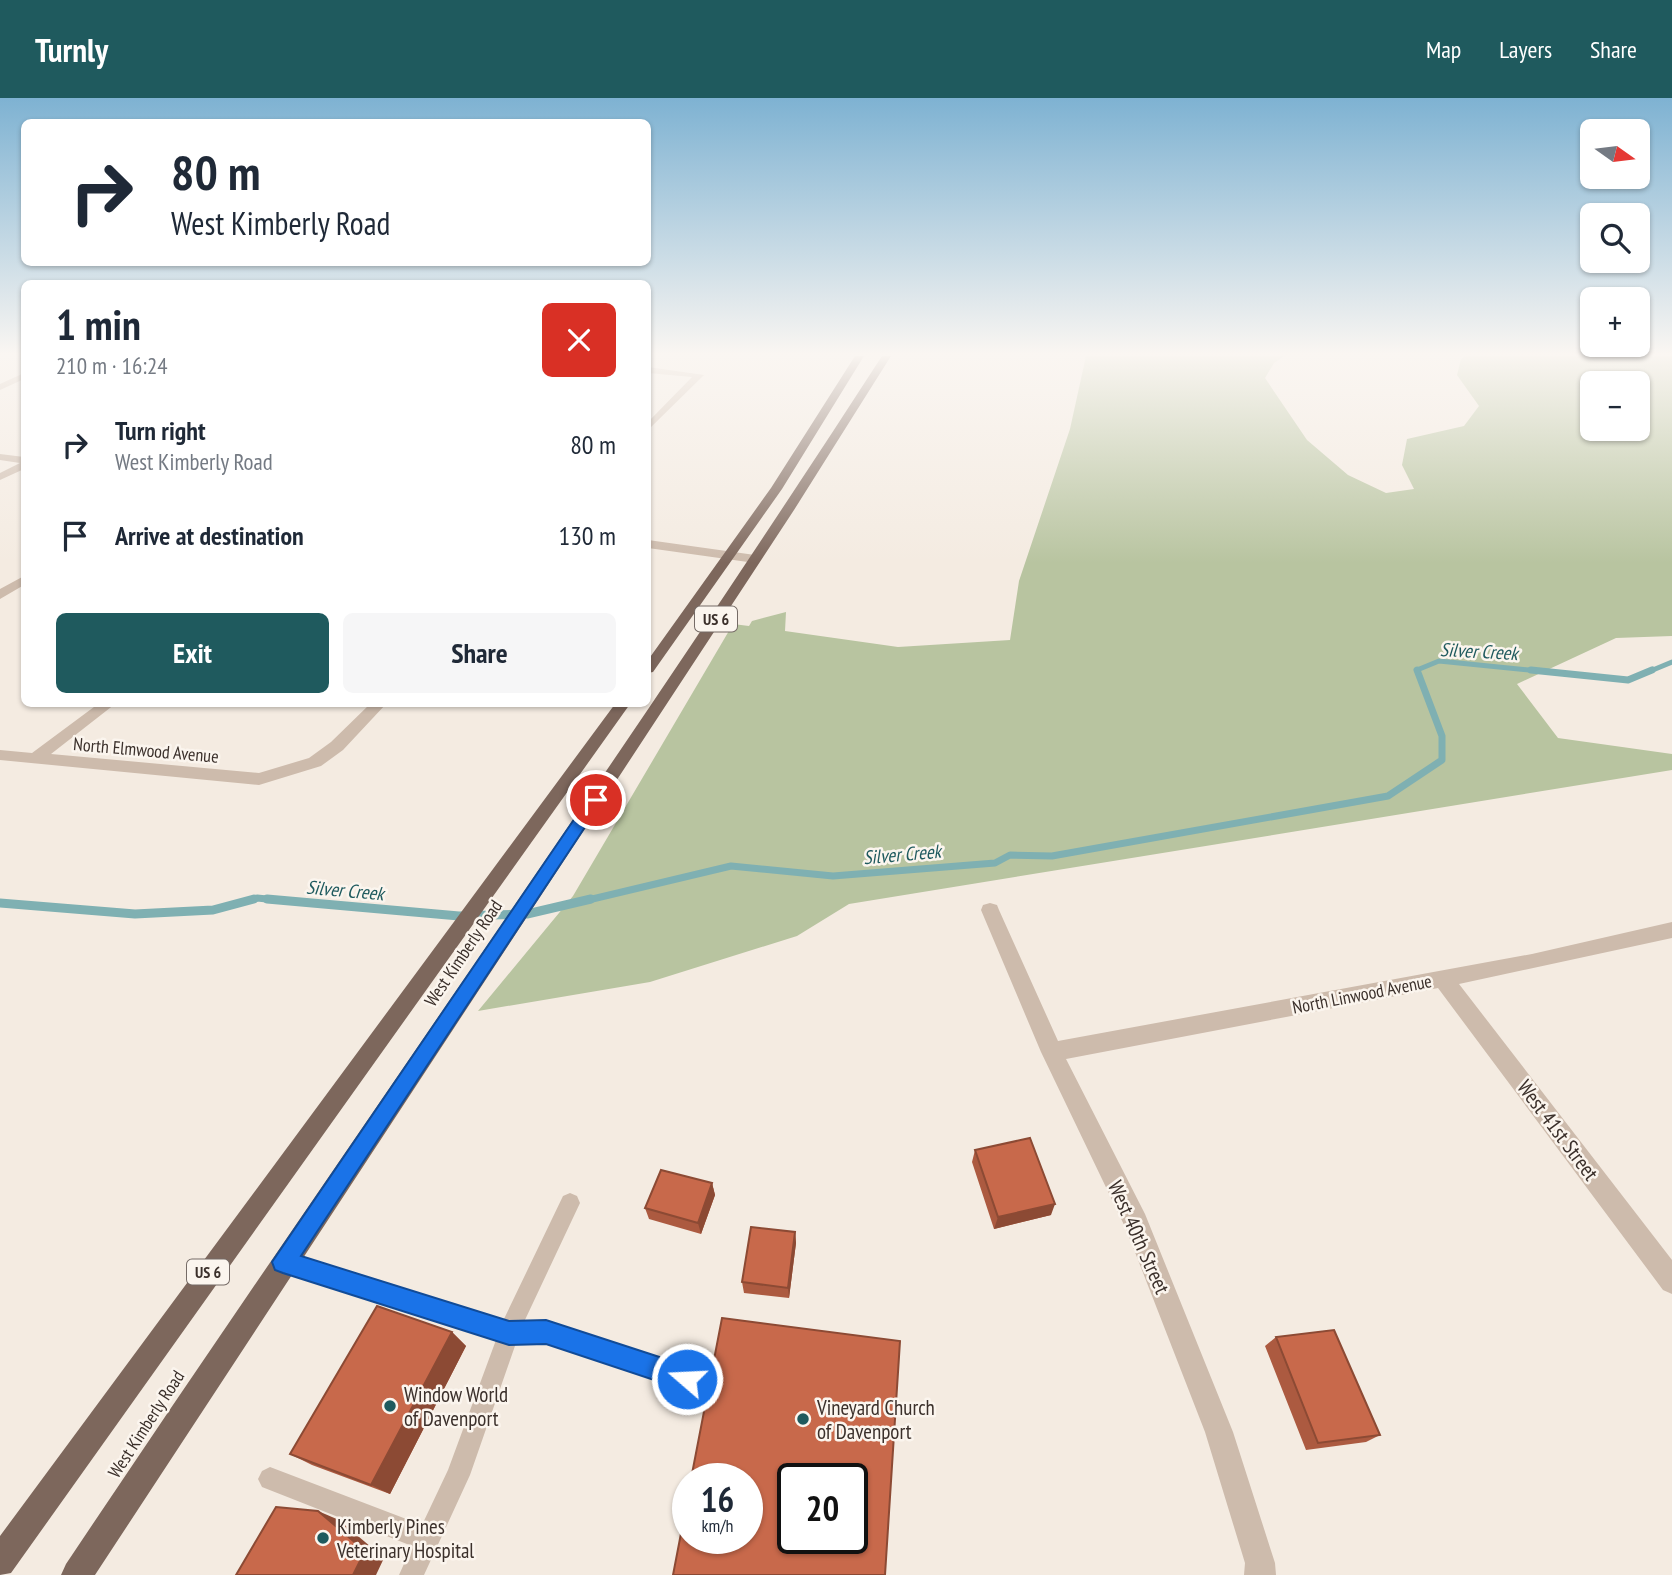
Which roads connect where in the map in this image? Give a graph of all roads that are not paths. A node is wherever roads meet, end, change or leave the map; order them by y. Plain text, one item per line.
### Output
1 (816, 425) edge
2 (842, 425) edge
3 (0, 457) edge
4 (21, 461) edge
5 (21, 464) edge
6 (0, 477) edge
7 (651, 544) edge
8 (729, 556) junction
9 (755, 559) junction
10 (21, 582) edge
11 (0, 595) edge
12 (651, 665) edge
13 (103, 707) edge
14 (375, 707) edge
15 (620, 707) edge
16 (0, 755) edge
17 (33, 760) junction
18 (990, 911) dead end
19 (1672, 930) edge
20 (1443, 979) junction
21 (1052, 1052) junction
22 (570, 1203) dead end
23 (283, 1262) junction
24 (1672, 1281) edge
25 (509, 1333) junction
26 (687, 1379) dead end
27 (270, 1479) dead end
28 (428, 1540) junction
29 (0, 1562) edge
30 (77, 1575) edge
31 (411, 1575) edge
32 (1260, 1575) edge

1 - 8 main road, US 6
2 - 9 main road, West Kimberly Road / US 6
3 - 4 street
5 - 6 street
7 - 8 street
8 - 9 street
8 - 12 main road, US 6
9 - 23 main road, West Kimberly Road / US 6
10 - 11 street
13 - 17 street
14 - 17 street, North Elmwood Avenue
15 - 29 main road, West Kimberly Road / US 6
16 - 17 street, North Elmwood Avenue
18 - 21 street, West 40th Street
19 - 20 street, North Linwood Avenue
20 - 21 street, North Linwood Avenue
20 - 24 street, West 41st Street
21 - 32 street, West 40th Street
22 - 25 lane
23 - 25 lane
23 - 30 main road, West Kimberly Road / US 6
25 - 26 lane
25 - 28 lane
27 - 28 lane
28 - 31 lane

